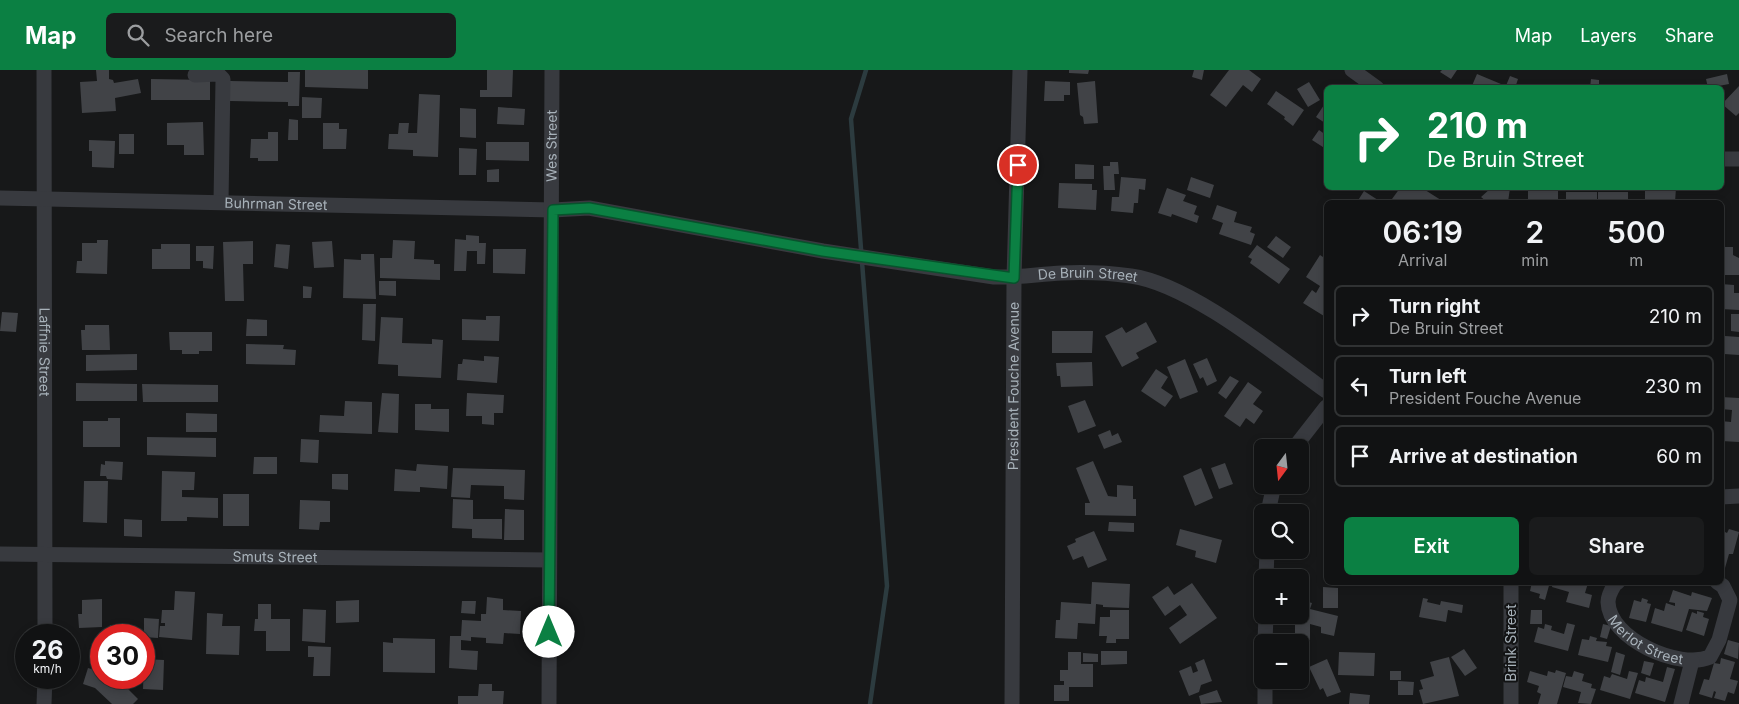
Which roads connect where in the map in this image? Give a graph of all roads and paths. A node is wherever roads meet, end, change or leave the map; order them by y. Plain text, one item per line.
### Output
1 (44, 70) edge
2 (552, 70) edge
3 (1020, 70) edge
4 (1352, 70) edge
5 (195, 75) dead end
6 (1374, 85) edge
7 (1724, 159) edge
8 (1739, 159) edge
9 (0, 198) edge
10 (44, 198) junction
11 (221, 202) junction
12 (553, 210) junction
13 (1014, 278) junction
14 (1324, 390) edge
15 (1324, 410) edge
16 (1301, 439) edge
17 (1724, 496) edge
18 (1739, 496) edge
19 (0, 554) edge
20 (45, 555) junction
21 (549, 560) junction
22 (1511, 585) edge
23 (1614, 585) edge
24 (1722, 585) edge
25 (45, 624) edge
26 (1692, 661) junction
27 (45, 689) edge
28 (1265, 689) edge
29 (44, 704) edge
30 (549, 704) edge
31 (1012, 704) edge
32 (1265, 704) edge
33 (1511, 704) edge
34 (1681, 704) edge

1 - 10 street, Laffnie Street
2 - 12 street, Wes Street
3 - 13 street, President Fouche Avenue
4 - 6 street
5 - 11 street
7 - 8 street
9 - 10 street, Buhrman Street
10 - 11 street, Buhrman Street
10 - 20 street, Laffnie Street
11 - 12 street, Buhrman Street
12 - 13 street, De Bruin Street
12 - 21 street, Wes Street
13 - 14 street, De Bruin Street
13 - 31 street, President Fouche Avenue
15 - 16 street
17 - 18 street
19 - 20 street, Smuts Street
20 - 21 street, Smuts Street
20 - 25 street, Laffnie Street
21 - 30 street, Wes Street
22 - 33 street, Brink Street
23 - 26 street, Merlot Street
24 - 26 street, Merlot Street
26 - 34 street, Merlot Street
27 - 29 street
28 - 32 street

